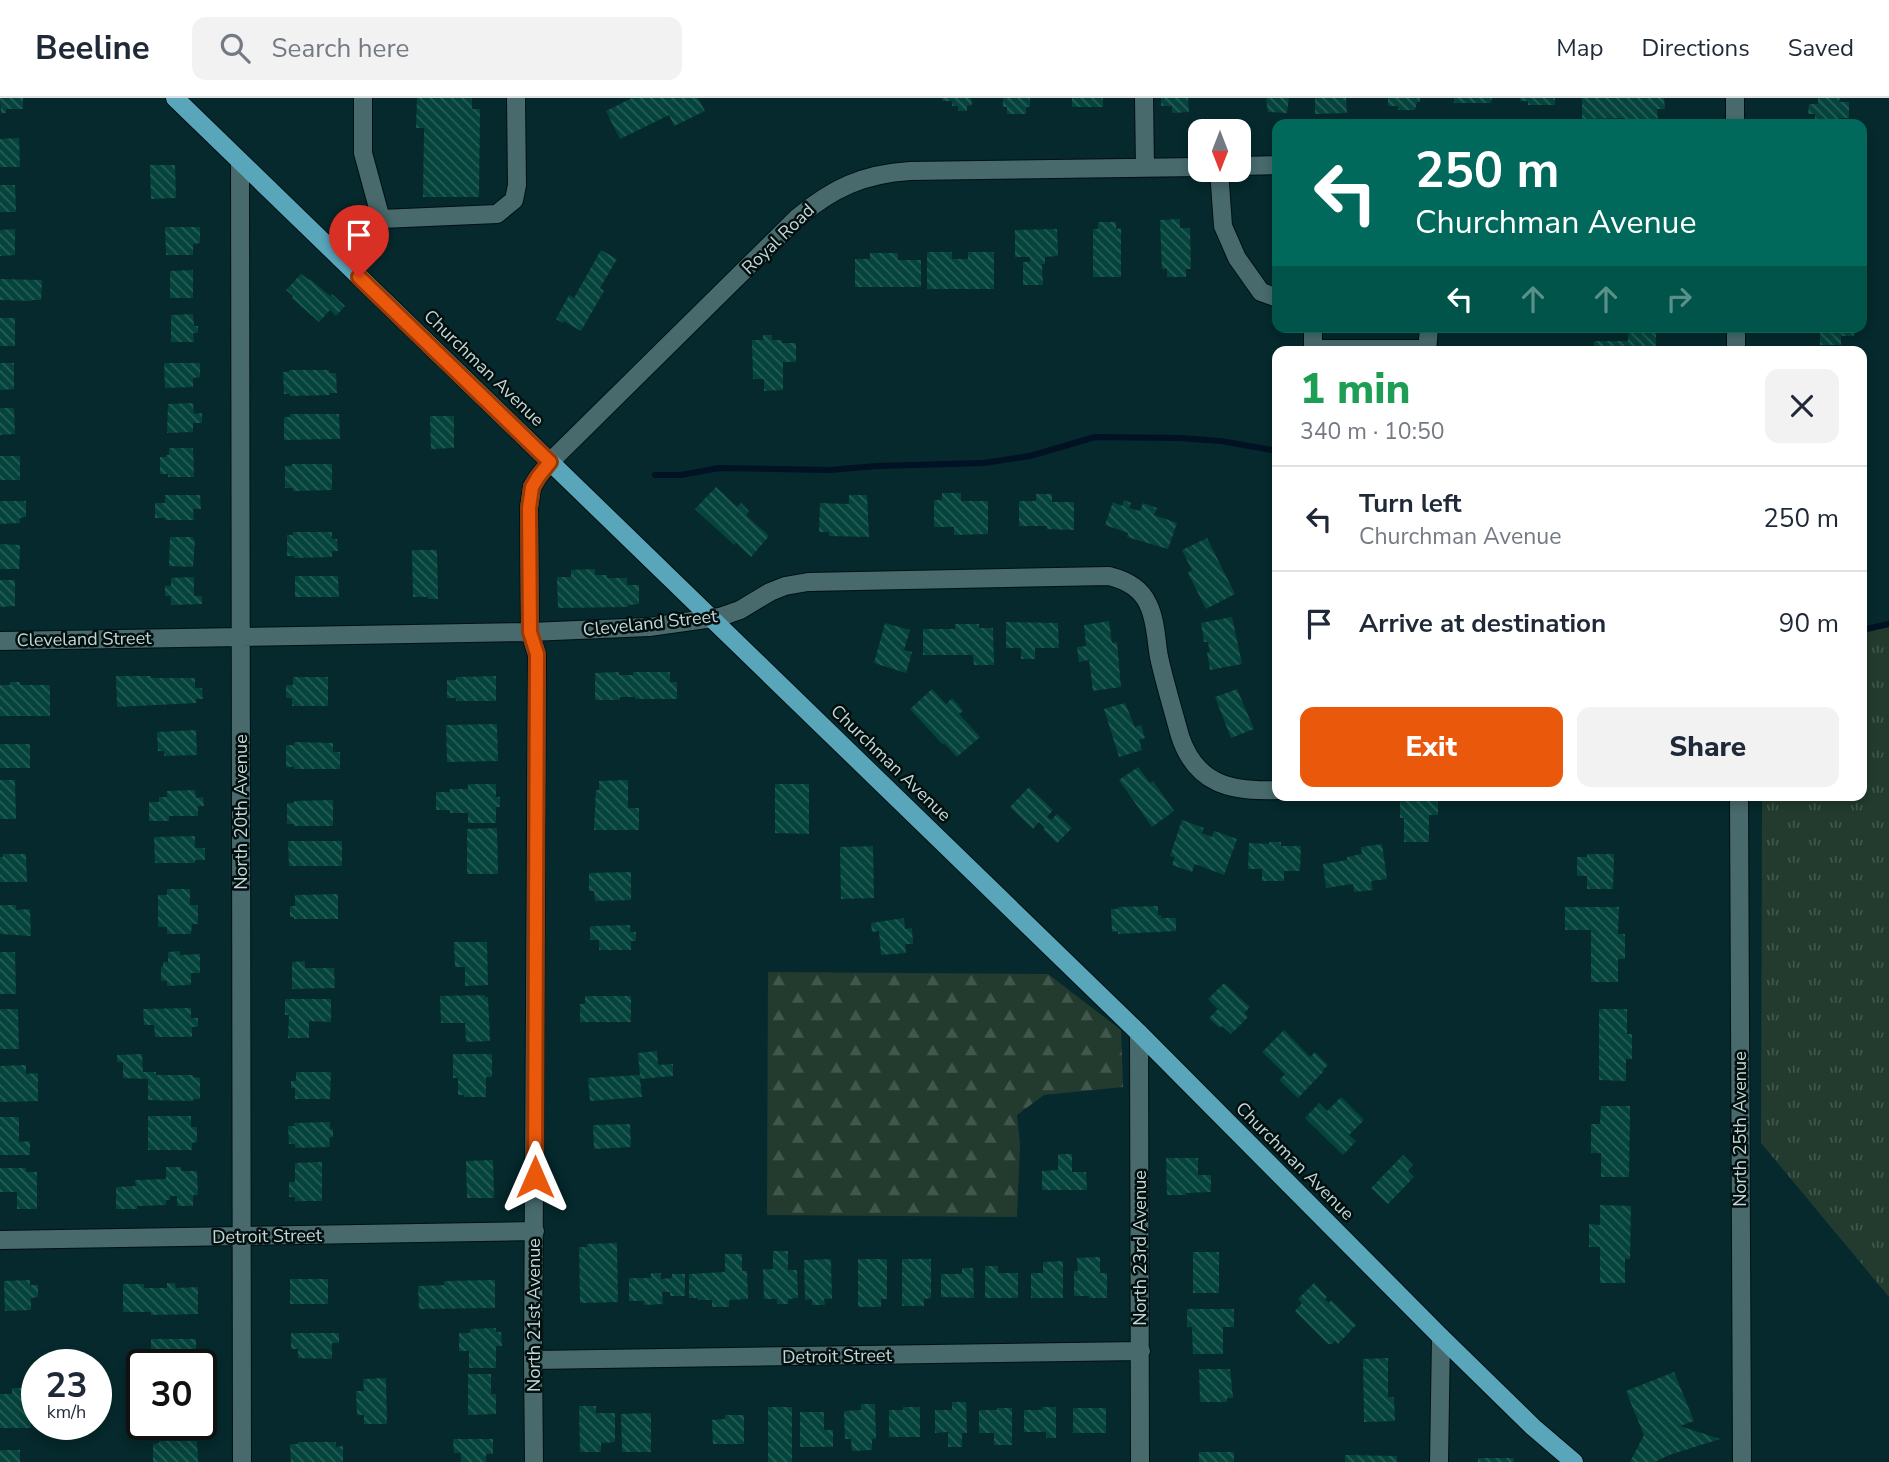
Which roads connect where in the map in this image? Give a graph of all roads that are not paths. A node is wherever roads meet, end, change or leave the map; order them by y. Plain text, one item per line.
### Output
1 (175, 98) edge
2 (363, 98) edge
3 (516, 98) edge
4 (1144, 98) edge
5 (1735, 98) edge
6 (1735, 119) edge
7 (240, 162) junction
8 (1251, 166) edge
9 (1272, 166) edge
10 (1145, 167) junction
11 (1188, 167) edge
12 (1220, 182) edge
13 (381, 219) junction
14 (340, 258) junction
15 (1272, 296) edge
16 (550, 462) junction
17 (711, 619) junction
18 (530, 632) junction
19 (241, 636) junction
20 (0, 641) edge
21 (1272, 790) edge
22 (1738, 801) edge
23 (1139, 1033) junction
24 (535, 1231) junction
25 (242, 1237) junction
26 (0, 1240) edge
27 (1441, 1337) junction
28 (1141, 1352) junction
29 (533, 1360) junction
30 (1740, 1458) edge
31 (242, 1462) edge
32 (534, 1462) edge
33 (1140, 1462) edge
34 (1439, 1462) edge
35 (1574, 1462) edge

1 - 7 main road, Churchman Avenue
2 - 13 street
3 - 13 street
4 - 10 street
5 - 6 street
7 - 14 main road, Churchman Avenue
7 - 19 street, North 20th Avenue
8 - 9 street
10 - 11 street, Royal Road
10 - 16 street, Royal Road
12 - 15 street
13 - 14 street
14 - 16 main road, Churchman Avenue
16 - 17 main road, Churchman Avenue
16 - 18 street, North 21st Avenue
17 - 18 street, Cleveland Street
17 - 21 street, Cleveland Street
17 - 23 main road, Churchman Avenue
18 - 19 street, Cleveland Street
18 - 24 street, North 21st Avenue
19 - 20 street, Cleveland Street
19 - 25 street, North 20th Avenue
22 - 30 street, North 25th Avenue
23 - 27 main road, Churchman Avenue
23 - 28 street, North 23rd Avenue
24 - 25 street, Detroit Street
24 - 29 street, North 21st Avenue
25 - 26 street, Detroit Street
25 - 31 street, North 20th Avenue
27 - 34 street
27 - 35 main road, Churchman Avenue
28 - 29 street, Detroit Street
28 - 33 street, North 23rd Avenue
29 - 32 street, North 21st Avenue

